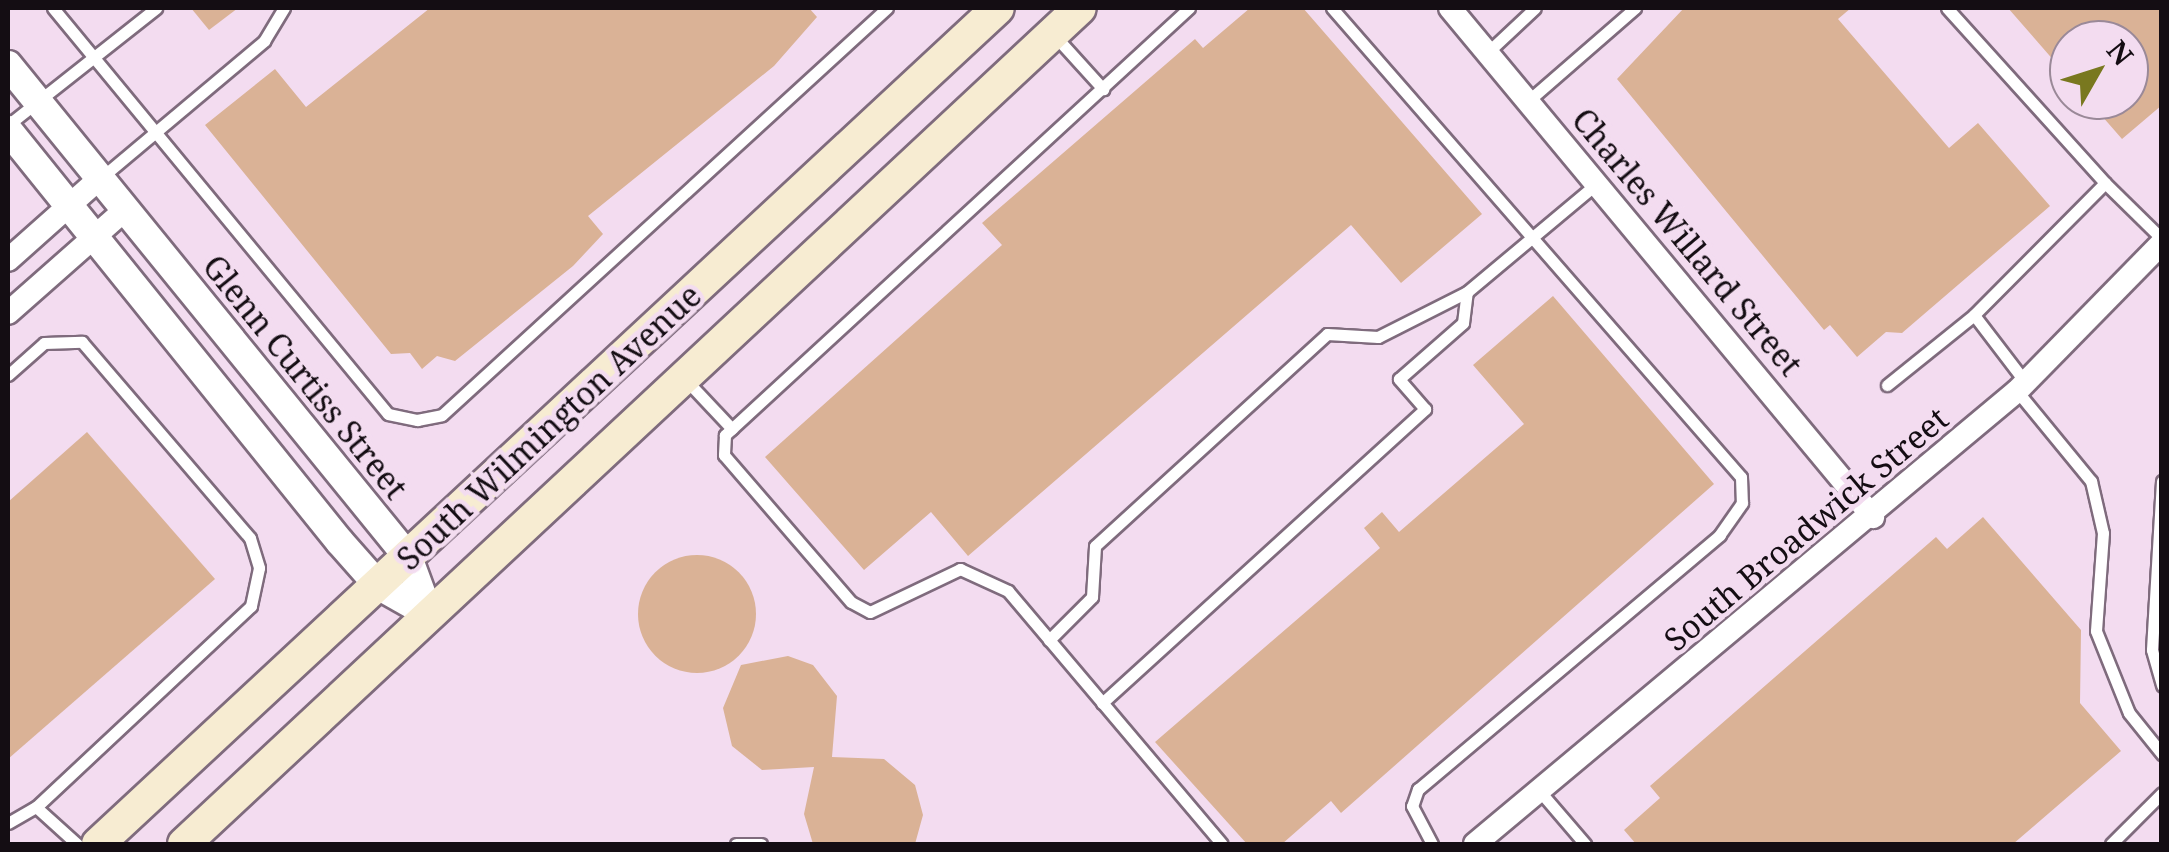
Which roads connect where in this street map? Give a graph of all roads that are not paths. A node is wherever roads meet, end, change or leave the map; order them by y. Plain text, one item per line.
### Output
1 (54, 8) edge
2 (156, 8) edge
3 (284, 8) edge
4 (887, 8) edge
5 (998, 8) edge
6 (1080, 8) edge
7 (1189, 8) edge
8 (1351, 8) edge
9 (1450, 8) edge
10 (1535, 8) edge
11 (1635, 8) edge
12 (1947, 8) edge
13 (1336, 12) edge
14 (1052, 33) junction
15 (1488, 52) junction
16 (94, 57) junction
17 (8, 65) edge
18 (1103, 89) junction
19 (37, 101) junction
20 (1528, 101) junction
21 (8, 128) edge
22 (156, 132) junction
23 (99, 179) junction
24 (2105, 183) junction
25 (1596, 184) junction
26 (68, 206) junction
27 (125, 210) junction
28 (1530, 234) junction
29 (94, 238) junction
30 (2162, 241) edge
31 (8, 260) edge
32 (1467, 292) junction
33 (8, 314) edge
34 (1974, 316) junction
35 (8, 375) edge
36 (684, 377) junction
37 (1887, 384) dead end
38 (2022, 387) junction
39 (732, 429) junction
40 (2162, 481) edge
41 (1873, 518) junction
42 (408, 557) junction
43 (378, 586) junction
44 (428, 614) junction
45 (1049, 640) junction
46 (2162, 686) edge
47 (1102, 702) junction
48 (2162, 754) edge
49 (2162, 793) edge
50 (1543, 795) junction
51 (36, 807) junction
52 (9, 827) edge
53 (1488, 842) edge
54 (77, 844) edge
55 (98, 844) edge
56 (184, 844) edge
57 (736, 844) edge
58 (762, 844) edge
59 (1222, 844) edge
60 (1432, 844) edge
61 (1585, 844) edge
62 (2111, 844) edge

1 - 16 lane
2 - 16 lane
3 - 22 lane
4 - 22 lane
5 - 42 main road, South Wilmington Avenue
6 - 14 main road, South Wilmington Avenue
7 - 18 lane
8 - 13 lane
9 - 15 street, Charles Willard Street
10 - 15 lane
11 - 20 lane
12 - 24 lane
13 - 28 lane
14 - 18 lane
14 - 36 main road, South Wilmington Avenue
15 - 20 street, Charles Willard Street
16 - 19 lane
16 - 22 lane
17 - 19 street, Glenn Curtiss Street
18 - 39 lane
19 - 21 lane
19 - 23 street, Glenn Curtiss Street
20 - 25 street, Charles Willard Street
21 - 26 street
22 - 23 lane
23 - 26 street
23 - 27 street, Glenn Curtiss Street
24 - 30 lane
24 - 34 lane
25 - 28 lane
25 - 41 street, Charles Willard Street
26 - 29 street
26 - 31 street
27 - 29 street
27 - 42 street, Glenn Curtiss Street
28 - 32 lane
28 - 60 lane
29 - 33 street
29 - 43 street
30 - 38 street, South Broadwick Street
32 - 45 lane
32 - 47 lane
34 - 37 lane
34 - 38 lane
35 - 51 lane
36 - 39 lane
36 - 44 main road, South Wilmington Avenue
38 - 41 street, South Broadwick Street
38 - 48 lane
39 - 45 lane
40 - 46 lane
41 - 50 street, South Broadwick Street
42 - 43 main road, South Wilmington Avenue
42 - 44 street, Glenn Curtiss Street
43 - 44 street
43 - 55 main road, South Wilmington Avenue
44 - 56 main road, South Wilmington Avenue
45 - 47 lane
47 - 59 lane
49 - 62 lane
50 - 53 street, South Broadwick Street
50 - 61 lane
51 - 52 lane
51 - 54 lane
57 - 58 lane

